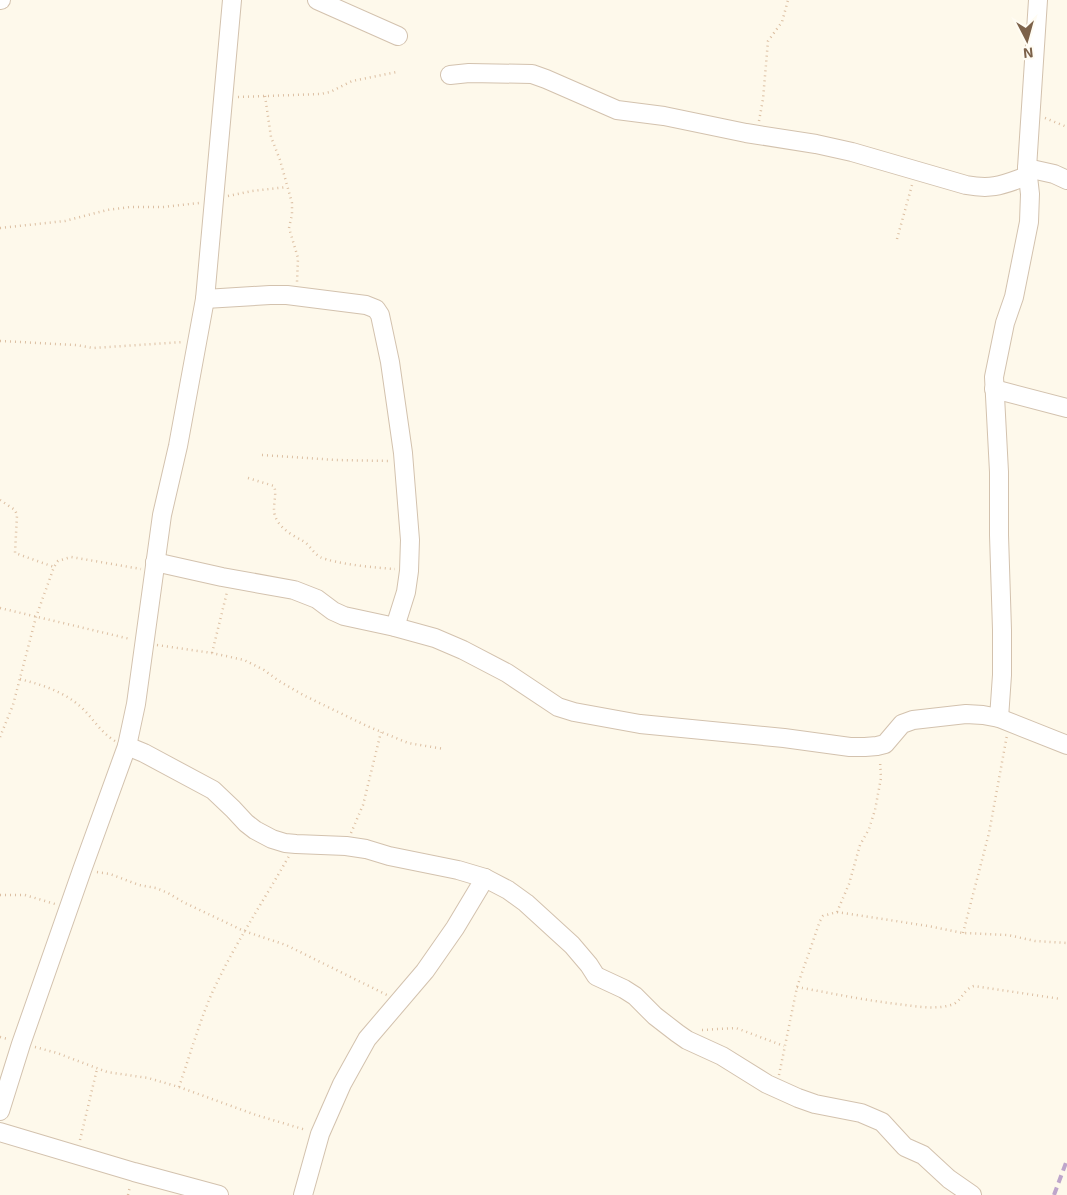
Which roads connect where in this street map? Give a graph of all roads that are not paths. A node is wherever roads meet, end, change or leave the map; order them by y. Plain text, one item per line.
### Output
1 (232, 0) edge
2 (317, 0) edge
3 (1038, 0) edge
4 (398, 36) dead end
5 (450, 75) dead end
6 (1027, 172) junction
7 (1067, 180) edge
8 (205, 299) junction
9 (994, 389) junction
10 (1067, 408) edge
11 (154, 567) junction
12 (395, 627) junction
13 (1004, 720) junction
14 (1067, 745) edge
15 (127, 746) junction
16 (485, 878) junction
17 (0, 1111) edge
18 (0, 1132) edge
19 (199, 1192) edge
20 (219, 1195) edge
21 (303, 1195) edge
22 (972, 1195) edge

1 - 8 street
2 - 4 street
3 - 6 street
5 - 6 street
6 - 7 street
6 - 9 street
8 - 11 street
8 - 12 street
9 - 10 street
9 - 13 street
11 - 12 street
11 - 15 street
12 - 13 street
13 - 14 street
15 - 16 street
15 - 17 street
16 - 21 street
16 - 22 street
18 - 19 street
19 - 20 street

